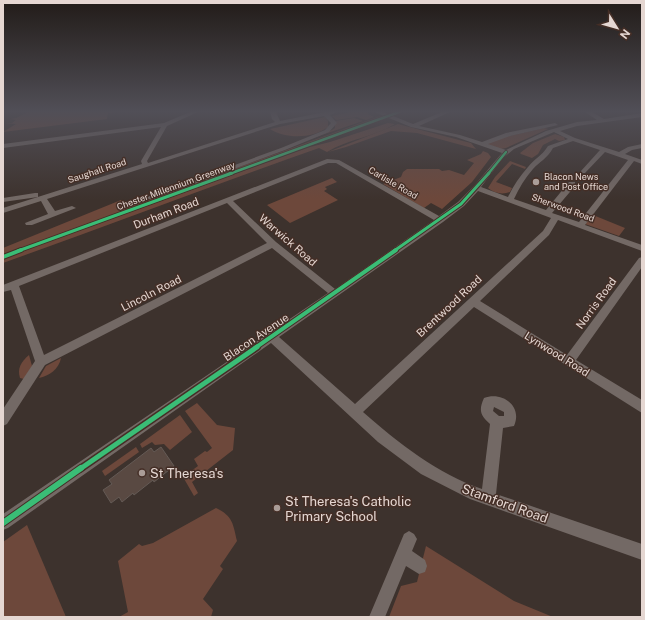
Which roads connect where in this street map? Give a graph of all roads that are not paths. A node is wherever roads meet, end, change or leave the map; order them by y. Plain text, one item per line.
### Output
1 (40, 141) edge
2 (155, 141) edge
3 (222, 141) edge
4 (300, 141) edge
5 (473, 141) edge
6 (490, 141) edge
7 (527, 141) edge
8 (566, 141) edge
9 (579, 141) edge
10 (482, 144) junction
11 (3, 146) edge
12 (642, 146) edge
13 (604, 149) junction
14 (506, 152) junction
15 (620, 155) junction
16 (632, 159) junction
17 (337, 161) joint
18 (642, 162) edge
19 (146, 165) junction
20 (583, 172) dead end
21 (572, 184) dead end
22 (477, 188) junction
23 (154, 194) dead end
24 (44, 197) junction
25 (3, 200) edge
26 (228, 200) junction
27 (510, 200) junction
28 (72, 208) dead end
29 (3, 211) edge
30 (552, 214) junction
31 (53, 215) junction
32 (440, 220) junction
33 (29, 223) dead end
34 (580, 225) junction
35 (273, 244) junction
36 (642, 248) edge
37 (642, 260) edge
38 (14, 285) junction
39 (3, 289) edge
40 (335, 294) junction
41 (472, 302) junction
42 (272, 337) junction
43 (569, 361) junction
44 (41, 362) junction
45 (642, 406) edge
46 (355, 412) junction
47 (3, 420) edge
48 (497, 422) dead end
49 (488, 498) junction
50 (3, 523) edge
51 (409, 539) dead end
52 (642, 552) edge
53 (403, 554) junction
54 (419, 566) dead end
55 (377, 617) edge

1 - 11 street
2 - 19 street
3 - 19 street, Saughall Road
4 - 23 street
5 - 10 street
6 - 10 street
7 - 14 street
8 - 27 street
9 - 13 street
10 - 14 street
12 - 15 street
13 - 15 street
13 - 20 street
14 - 22 street, Blacon Avenue
15 - 16 street
16 - 18 street
16 - 34 street
17 - 26 street, Durham Road
17 - 32 street, Carlisle Road
19 - 24 street, Saughall Road
21 - 30 street, Brentwood Road
22 - 27 street, Sherwood Road
22 - 32 street, Blacon Avenue
24 - 25 street
24 - 29 street, Saughall Road
24 - 31 street
26 - 35 street, Warwick Road
26 - 38 street, Durham Road
27 - 30 street, Sherwood Road
28 - 31 street
30 - 34 street, Sherwood Road
30 - 41 street, Brentwood Road
31 - 33 street
32 - 40 street, Blacon Avenue
34 - 36 street, Sherwood Road
35 - 40 street, Warwick Road
35 - 44 street, Lincoln Road
37 - 43 street, Norris Road
38 - 39 street, Durham Road
38 - 44 street
40 - 42 street, Blacon Avenue
41 - 43 street, Lynwood Road
41 - 46 street, Brentwood Road
42 - 46 street, Stamford Road
42 - 50 street, Blacon Avenue
43 - 45 street, Lynwood Road
44 - 47 street
46 - 49 street, Stamford Road
48 - 49 street
49 - 52 street, Stamford Road
51 - 53 street
53 - 54 street
53 - 55 street

